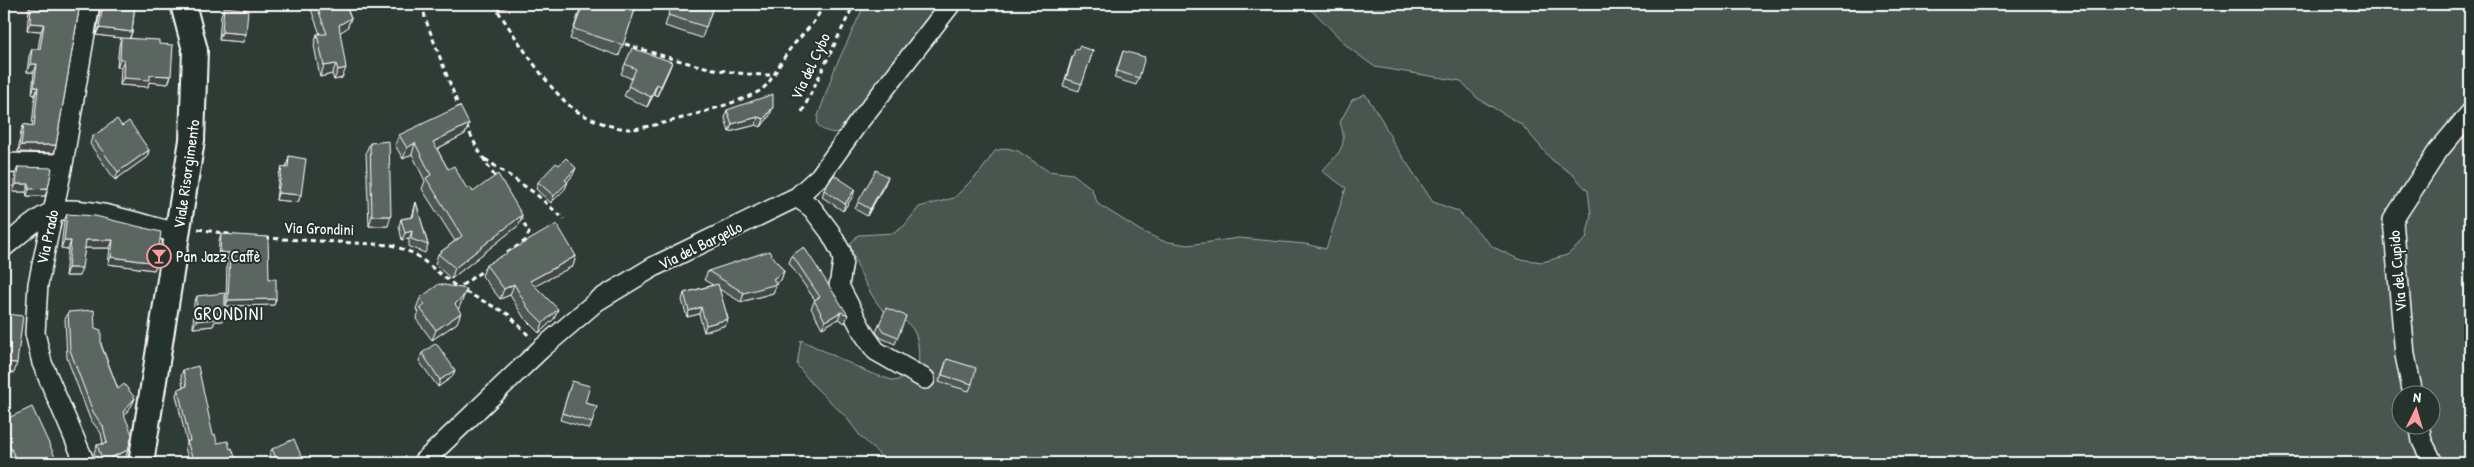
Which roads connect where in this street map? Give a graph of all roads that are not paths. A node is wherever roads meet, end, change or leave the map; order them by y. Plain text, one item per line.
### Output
1 (90, 4) edge
2 (184, 4) edge
3 (951, 4) edge
4 (2470, 113) edge
5 (4, 163) edge
6 (63, 164) junction
7 (797, 197) junction
8 (52, 212) junction
9 (177, 236) junction
10 (4, 247) edge
11 (925, 379) dead end
12 (2411, 384) edge
13 (2421, 434) edge
14 (85, 463) edge
15 (141, 463) edge
16 (422, 463) edge
17 (2433, 463) edge

1 - 6 street, Via Prado
2 - 9 main road, Viale Risorgimento
3 - 7 street, Via del Bargello
4 - 12 street, Via del Cupido
5 - 6 street
6 - 8 street, Via Prado
7 - 11 street
7 - 16 street, Via del Bargello
8 - 9 street
8 - 10 street
8 - 14 street, Via Prado
9 - 15 main road, Viale Risorgimento
13 - 17 street

